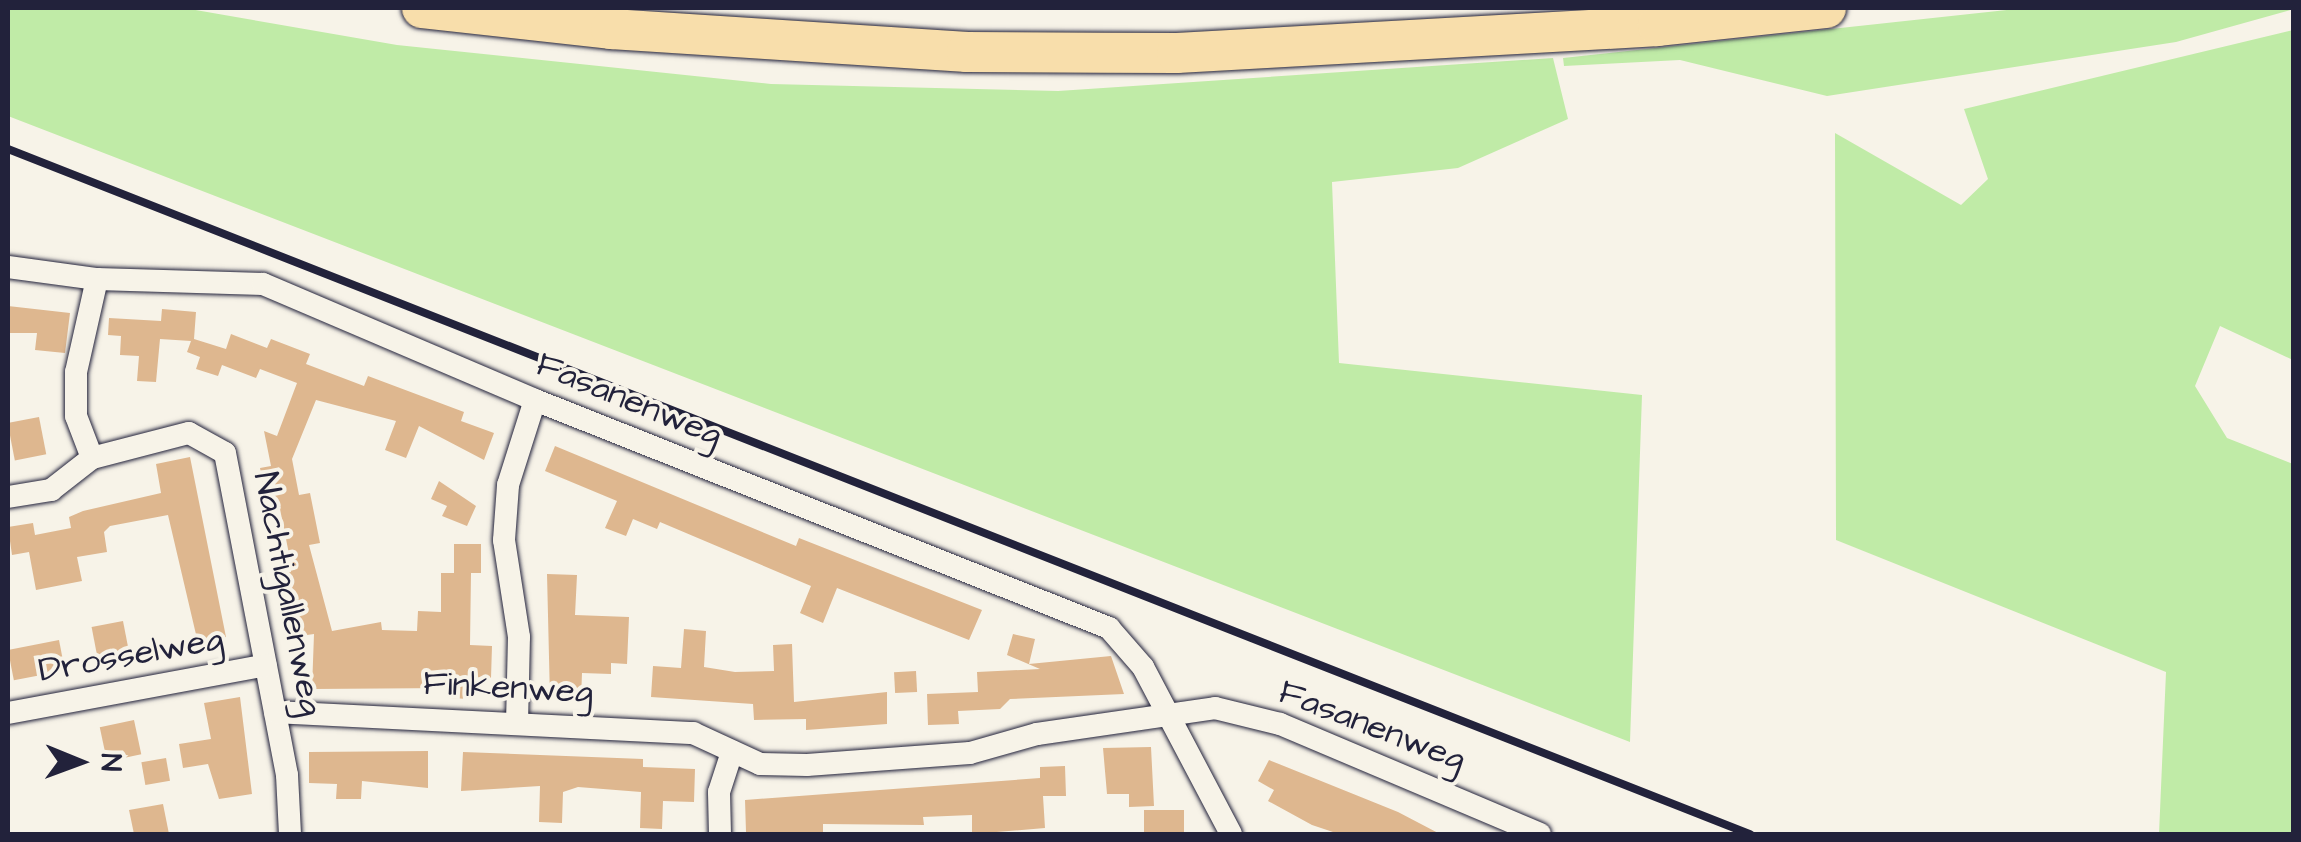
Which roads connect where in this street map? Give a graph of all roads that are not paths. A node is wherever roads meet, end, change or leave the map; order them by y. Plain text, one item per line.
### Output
1 (422, 8) edge
2 (1826, 8) edge
3 (8, 266) edge
4 (98, 280) junction
5 (535, 400) junction
6 (92, 458) junction
7 (8, 497) edge
8 (266, 665) junction
9 (275, 712) junction
10 (8, 713) edge
11 (1172, 717) junction
12 (517, 724) junction
13 (731, 755) junction
14 (290, 834) edge
15 (720, 834) edge
16 (1231, 834) edge
17 (1540, 834) edge

1 - 2 highway
3 - 4 street, Fasanenweg
4 - 5 street, Fasanenweg
4 - 6 street
5 - 11 street, Fasanenweg
5 - 12 street
6 - 7 street
6 - 8 street, Nachtigallenweg
8 - 9 street, Nachtigallenweg
8 - 10 street, Drosselweg
9 - 12 street, Finkenweg
9 - 14 street, Nachtigallenweg
11 - 13 street, Finkenweg
11 - 16 street, Fasanenweg
11 - 17 street, Fasanenweg
12 - 13 street, Finkenweg
13 - 15 street

